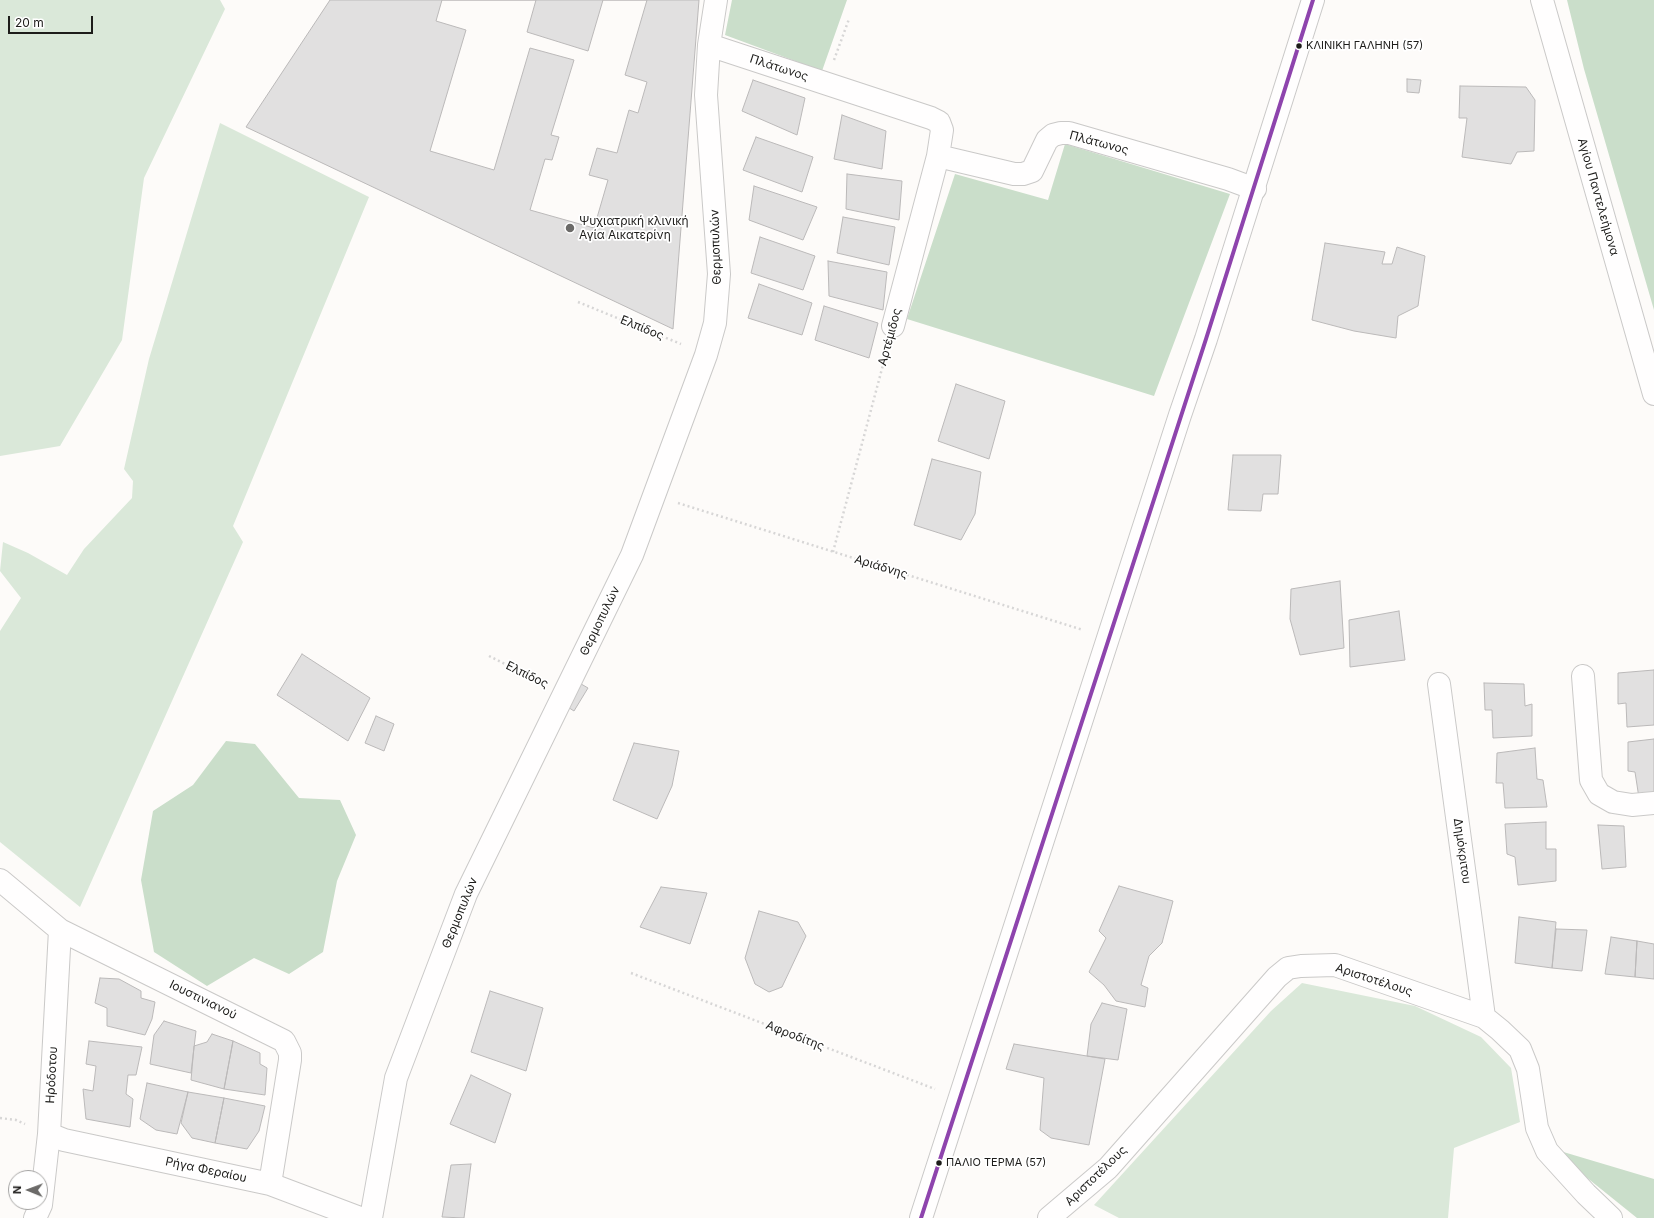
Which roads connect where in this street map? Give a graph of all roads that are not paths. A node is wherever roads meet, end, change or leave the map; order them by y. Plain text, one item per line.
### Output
1 (716, 0) edge
2 (1313, 0) edge
3 (1542, 0) edge
4 (709, 45) junction
5 (938, 122) joint
6 (938, 156) junction
7 (1255, 189) junction
8 (893, 326) road end
9 (1654, 394) edge
10 (1583, 676) dead end
11 (1439, 684) dead end
12 (1654, 803) edge
13 (0, 880) edge
14 (60, 930) junction
15 (1484, 1017) junction
16 (49, 1134) junction
17 (270, 1184) junction
18 (35, 1218) edge
19 (360, 1218) edge
20 (372, 1218) edge
21 (921, 1218) edge
22 (1049, 1218) edge
23 (1611, 1218) edge

1 - 4 street, Θερμοπυλών
2 - 7 street
3 - 9 street, Αγίου Παντελεήμονα
4 - 5 street, Πλάτωνος
4 - 20 street, Θερμοπυλών
5 - 6 street, Αρτέμιδος
6 - 7 street, Πλάτωνος
6 - 8 street, Αρτέμιδος
7 - 21 street
10 - 12 street
11 - 15 street, Δημόκριτου
13 - 14 street, Ιουστινιανού
14 - 16 street, Ηρόδοτου
14 - 17 street, Ιουστινιανού
15 - 22 street, Αριστοτέλους
15 - 23 street, Αριστοτέλους
16 - 17 street, Ρήγα Φεραίου
16 - 18 street, Ηρόδοτου
17 - 19 street, Ρήγα Φεραίου

